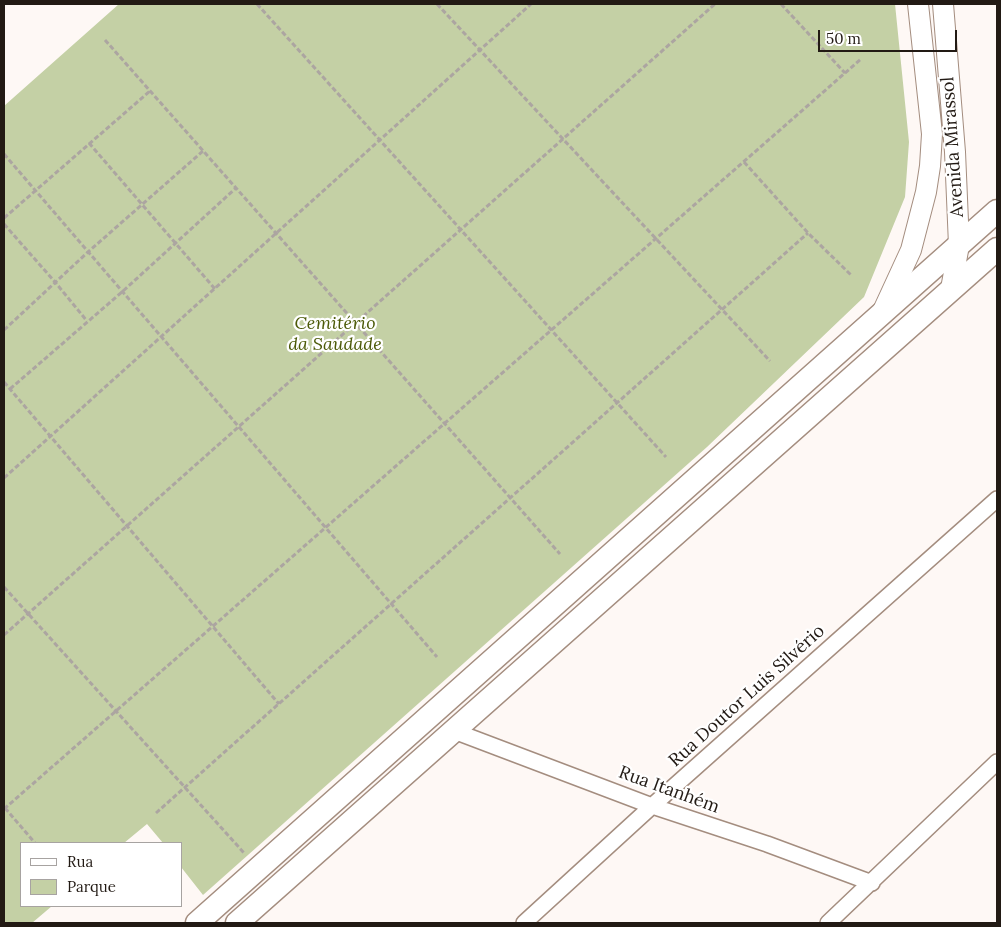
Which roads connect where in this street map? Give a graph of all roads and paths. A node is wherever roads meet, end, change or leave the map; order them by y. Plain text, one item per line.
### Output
1 (256, 4) edge
2 (437, 4) edge
3 (531, 4) edge
4 (715, 4) edge
5 (781, 4) edge
6 (918, 4) edge
7 (943, 4) edge
8 (105, 40) dead end
9 (480, 50) junction
10 (861, 59) dead end
11 (845, 73) junction
12 (150, 91) junction
13 (563, 139) junction
14 (380, 141) junction
15 (89, 143) junction
16 (203, 151) junction
17 (4, 154) edge
18 (744, 162) junction
19 (236, 188) junction
20 (35, 190) junction
21 (141, 205) junction
22 (997, 211) edge
23 (4, 218) edge
24 (4, 224) edge
25 (461, 230) junction
26 (808, 233) junction
27 (276, 234) junction
28 (656, 239) junction
29 (175, 244) junction
30 (959, 245) junction
31 (997, 249) edge
32 (88, 252) junction
33 (852, 276) dead end
34 (56, 282) junction
35 (215, 289) junction
36 (951, 289) junction
37 (122, 292) junction
38 (722, 310) junction
39 (882, 314) junction
40 (87, 321) junction
41 (355, 323) junction
42 (4, 330) edge
43 (551, 330) junction
44 (162, 337) junction
45 (770, 361) dead end
46 (4, 382) edge
47 (10, 390) junction
48 (617, 403) junction
49 (444, 424) junction
50 (239, 427) junction
51 (50, 437) junction
52 (666, 457) dead end
53 (4, 478) edge
54 (510, 498) junction
55 (997, 499) edge
56 (126, 526) junction
57 (326, 528) junction
58 (560, 554) dead end
59 (4, 588) edge
60 (391, 604) junction
61 (28, 614) junction
62 (213, 627) junction
63 (4, 635) edge
64 (437, 657) dead end
65 (279, 704) junction
66 (116, 711) junction
67 (454, 731) junction
68 (997, 762) edge
69 (185, 787) junction
70 (652, 806) junction
71 (4, 808) edge
72 (156, 813) dead end
73 (35, 842) edge
74 (259, 868) junction
75 (872, 883) junction
76 (197, 923) edge
77 (237, 923) edge
78 (524, 923) edge
79 (828, 923) edge

1 - 14 path
2 - 9 path
3 - 9 path
4 - 13 path
5 - 11 path
6 - 39 main road, Avenida Mirassol
7 - 30 main road, Avenida Mirassol
8 - 12 path
9 - 13 path
9 - 14 path
10 - 11 path
11 - 18 path
12 - 15 path
12 - 16 path
13 - 25 path
13 - 28 path
14 - 25 path
14 - 27 path
15 - 20 path
15 - 21 path
16 - 19 path
16 - 21 path
17 - 20 path
18 - 26 path
18 - 28 path
19 - 27 path
19 - 29 path
20 - 23 path
20 - 32 path
21 - 29 path
21 - 32 path
22 - 30 main road
24 - 34 path
25 - 41 path
25 - 43 path
26 - 33 path
26 - 38 path
27 - 35 path
27 - 41 path
28 - 38 path
28 - 43 path
29 - 35 path
29 - 37 path
30 - 36 main road, Avenida Mirassol
30 - 39 main road
31 - 36 main road
32 - 34 path
32 - 37 path
34 - 40 path
34 - 42 path
35 - 44 path
36 - 67 main road
37 - 40 path
37 - 44 path
38 - 45 path
38 - 48 path
39 - 74 main road
40 - 47 path
41 - 49 path
41 - 50 path
43 - 48 path
43 - 49 path
44 - 50 path
44 - 51 path
46 - 47 path
47 - 51 path
48 - 52 path
48 - 54 path
49 - 54 path
49 - 57 path
50 - 56 path
50 - 57 path
51 - 53 path
51 - 56 path
54 - 58 path
54 - 60 path
55 - 70 street, Rua Doutor Luis Silvério
56 - 61 path
56 - 62 path
57 - 60 path
57 - 62 path
59 - 61 path
60 - 64 path
60 - 65 path
61 - 63 path
61 - 66 path
62 - 65 path
62 - 66 path
65 - 69 path
66 - 69 path
66 - 71 path
67 - 70 street, Rua Itanhém
67 - 77 main road
68 - 75 street
69 - 72 path
69 - 74 path
70 - 75 street, Rua Itanhém
70 - 78 street, Rua Doutor Luis Silvério
71 - 73 path
74 - 76 main road
75 - 79 street

